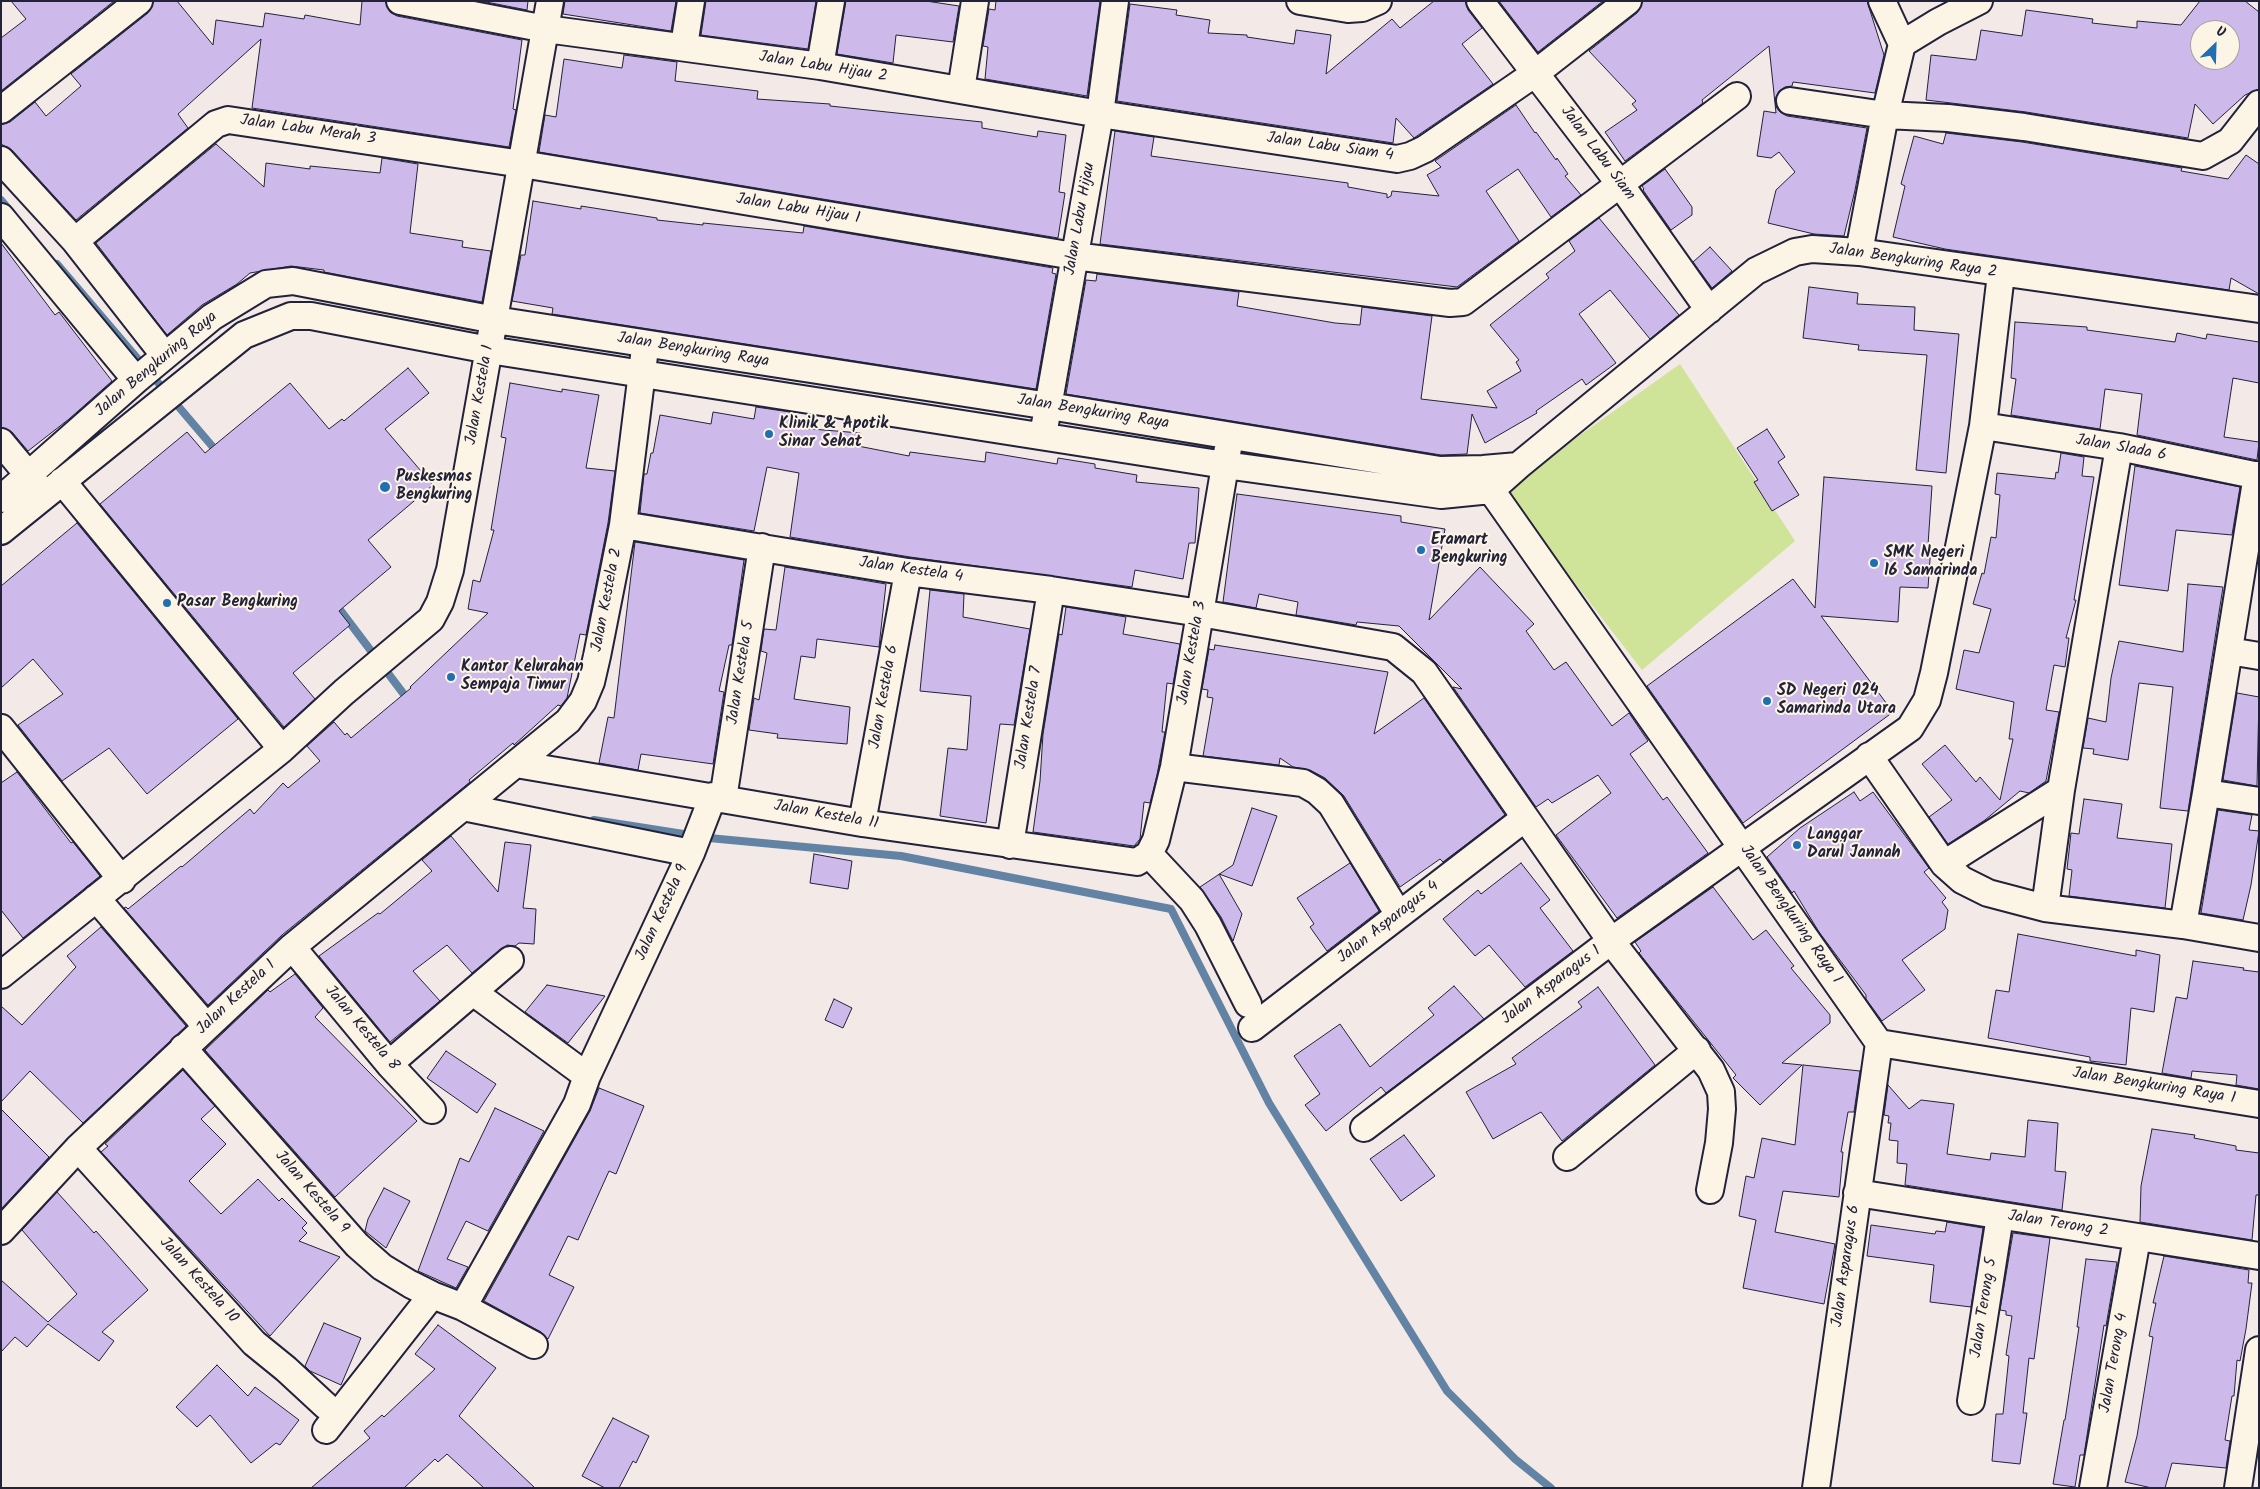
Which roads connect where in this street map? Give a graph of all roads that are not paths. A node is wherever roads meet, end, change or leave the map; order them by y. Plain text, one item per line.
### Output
1 (139, 1) edge
2 (400, 1) edge
3 (550, 1) edge
4 (690, 1) edge
5 (831, 1) edge
6 (975, 1) edge
7 (1115, 1) edge
8 (1300, 1) edge
9 (1378, 1) edge
10 (1480, 1) edge
11 (1628, 1) edge
12 (1882, 1) edge
13 (1979, 1) edge
14 (546, 29) junction
15 (1902, 44) junction
16 (684, 46) junction
17 (820, 66) junction
18 (1536, 72) junction
19 (961, 90) junction
20 (1737, 96) dead end
21 (1790, 101) dead end
22 (2259, 104) edge
23 (1, 110) edge
24 (1100, 114) junction
25 (1885, 116) junction
26 (1, 160) edge
27 (522, 164) junction
28 (1620, 184) junction
29 (1, 217) edge
30 (75, 241) junction
31 (1859, 252) junction
32 (1074, 256) junction
33 (2001, 274) junction
34 (2259, 309) edge
35 (1708, 310) junction
36 (495, 320) junction
37 (645, 344) junction
38 (488, 350) junction
39 (151, 368) junction
40 (642, 374) junction
41 (1048, 406) junction
42 (1983, 426) junction
43 (1230, 435) junction
44 (1043, 437) junction
45 (1, 442) edge
46 (2119, 447) junction
47 (1225, 465) junction
48 (2258, 475) edge
49 (1474, 481) junction
50 (45, 483) junction
51 (1, 499) edge
52 (623, 524) junction
53 (1, 531) edge
54 (762, 547) junction
55 (908, 572) junction
56 (1051, 590) junction
57 (1200, 613) junction
58 (2229, 651) junction
59 (2259, 656) edge
60 (1, 728) edge
61 (282, 748) junction
62 (1869, 756) junction
63 (516, 764) junction
64 (1174, 767) junction
65 (486, 787) joint
66 (2061, 790) junction
67 (2206, 794) junction
68 (715, 800) junction
69 (2259, 802) edge
70 (463, 807) junction
71 (1525, 818) junction
72 (862, 823) junction
73 (1010, 845) junction
74 (1743, 846) junction
75 (694, 847) junction
76 (1143, 858) junction
77 (1944, 864) junction
78 (122, 880) junction
79 (96, 898) junction
80 (2045, 908) junction
81 (1399, 915) junction
82 (2183, 926) junction
83 (2259, 938) edge
84 (1611, 941) junction
85 (292, 947) junction
86 (510, 960) dead end
87 (1, 975) edge
88 (473, 992) junction
89 (206, 1026) junction
90 (1879, 1043) junction
91 (183, 1048) junction
92 (1696, 1050) junction
93 (389, 1064) junction
94 (587, 1076) junction
95 (2259, 1104) edge
96 (432, 1110) dead end
97 (1364, 1128) dead end
98 (78, 1148) junction
99 (1567, 1157) dead end
100 (1710, 1190) dead end
101 (1857, 1193) junction
102 (2000, 1216) junction
103 (1, 1231) edge
104 (2137, 1238) junction
105 (2259, 1256) edge
106 (432, 1296) junction
107 (463, 1307) junction
108 (534, 1345) dead end
109 (2259, 1350) edge
110 (1971, 1401) dead end
111 (1816, 1488) edge
112 (2093, 1488) edge
113 (2238, 1488) edge

1 - 23 street
2 - 14 street, Jalan Labu Hijau 2
3 - 14 street, Jalan Kestela 1
4 - 16 street
5 - 17 street
6 - 19 street
7 - 24 street, Jalan Labu Hijau
8 - 9 street
10 - 18 street, Jalan Labu Siam
11 - 18 street, Jalan Labu Siam 4
12 - 15 street
13 - 15 street
14 - 16 street, Jalan Labu Hijau 2
14 - 27 street, Jalan Kestela 1
15 - 25 street
16 - 17 street, Jalan Labu Hijau 2
17 - 19 street, Jalan Labu Hijau 2
18 - 24 street, Jalan Labu Siam 4
18 - 28 street, Jalan Labu Siam
19 - 24 street, Jalan Labu Hijau 2
20 - 28 street, Jalan Labu Hijau 1
21 - 25 street
22 - 25 street
24 - 32 street, Jalan Labu Hijau
25 - 31 street
26 - 30 street
27 - 30 street, Jalan Labu Merah 3
27 - 32 street, Jalan Labu Hijau 1
27 - 36 street, Jalan Kestela 1
28 - 32 street, Jalan Labu Hijau 1
28 - 35 street, Jalan Labu Siam
29 - 39 street
30 - 39 street
31 - 33 street, Jalan Bengkuring Raya 2
31 - 35 street, Jalan Bengkuring Raya 2
32 - 41 street, Jalan Labu Hijau
33 - 34 street, Jalan Bengkuring Raya 2
33 - 42 street, Jalan Asparagus 1
35 - 49 street, Jalan Bengkuring Raya 2
36 - 37 street, Jalan Bengkuring Raya
36 - 38 street, Jalan Kestela 1
36 - 39 street, Jalan Bengkuring Raya
37 - 40 street, Jalan Kestela 2
37 - 41 street, Jalan Bengkuring Raya
38 - 40 street, Jalan Bengkuring Raya
38 - 50 street, Jalan Bengkuring Raya
38 - 61 street, Jalan Kestela 1
39 - 50 street, Jalan Bengkuring Raya
40 - 44 street, Jalan Bengkuring Raya
40 - 52 street, Jalan Kestela 2
41 - 43 street, Jalan Bengkuring Raya
41 - 44 street, Jalan Labu Hijau
42 - 46 street, Jalan Slada 6
42 - 62 street, Jalan Asparagus 1
43 - 47 street, Jalan Kestela 3
43 - 49 street, Jalan Bengkuring Raya
44 - 47 street, Jalan Bengkuring Raya
45 - 50 street
46 - 48 street, Jalan Slada 6
46 - 66 street
47 - 49 street, Jalan Bengkuring Raya
47 - 57 street, Jalan Kestela 3
48 - 58 street
49 - 74 street, Jalan Bengkuring Raya 1
50 - 51 street, Jalan Bengkuring Raya
50 - 53 street, Jalan Bengkuring Raya
50 - 61 street
52 - 54 street, Jalan Kestela 4
52 - 63 street, Jalan Kestela 2
54 - 55 street, Jalan Kestela 4
54 - 68 street, Jalan Kestela 5
55 - 56 street, Jalan Kestela 4
55 - 72 street, Jalan Kestela 6
56 - 57 street, Jalan Kestela 4
56 - 73 street, Jalan Kestela 7
57 - 64 street, Jalan Kestela 3
57 - 71 street, Jalan Kestela 4
58 - 59 street
58 - 67 street
60 - 78 street
61 - 78 street, Jalan Kestela 1
62 - 74 street, Jalan Asparagus 1
62 - 77 street
63 - 65 street, Jalan Kestela 2
63 - 68 street, Jalan Kestela 11
64 - 76 street, Jalan Kestela 3
64 - 81 street
65 - 70 street, Jalan Kestela 1
66 - 77 street
66 - 80 street
67 - 69 street
67 - 82 street
68 - 72 street, Jalan Kestela 11
68 - 75 street, Jalan Kestela 5
70 - 75 street, Jalan Kestela 9
70 - 85 street, Jalan Kestela 1
71 - 81 street, Jalan Asparagus 4
71 - 84 street, Jalan Kestela 4
72 - 73 street, Jalan Kestela 11
73 - 76 street, Jalan Kestela 11
74 - 84 street, Jalan Asparagus 1
74 - 90 street, Jalan Bengkuring Raya 1
75 - 94 street, Jalan Kestela 9
76 - 81 street, Jalan Asparagus 4
77 - 80 street
78 - 79 street, Jalan Kestela 1
79 - 87 street, Jalan Kestela 1
79 - 89 street
80 - 82 street
82 - 83 street
84 - 92 street, Jalan Kestela 4
84 - 97 street, Jalan Asparagus 1
85 - 89 street, Jalan Kestela 1
85 - 93 street, Jalan Kestela 8
86 - 88 street
88 - 93 street
88 - 94 street
89 - 91 street, Jalan Kestela 1
90 - 95 street, Jalan Bengkuring Raya 1
90 - 101 street, Jalan Asparagus 6
91 - 98 street, Jalan Kestela 1
91 - 106 street, Jalan Kestela 9
92 - 99 street
92 - 100 street, Jalan Kestela 4
93 - 96 street, Jalan Kestela 8
94 - 107 street, Jalan Kestela 9
98 - 103 street, Jalan Kestela 1
98 - 106 street, Jalan Kestela 10
101 - 102 street, Jalan Terong 2
101 - 111 street, Jalan Asparagus 6
102 - 104 street, Jalan Terong 2
102 - 110 street, Jalan Terong 5
104 - 105 street, Jalan Terong 2
104 - 112 street, Jalan Terong 4
106 - 107 street, Jalan Kestela 9
107 - 108 street, Jalan Kestela 9
109 - 113 street

